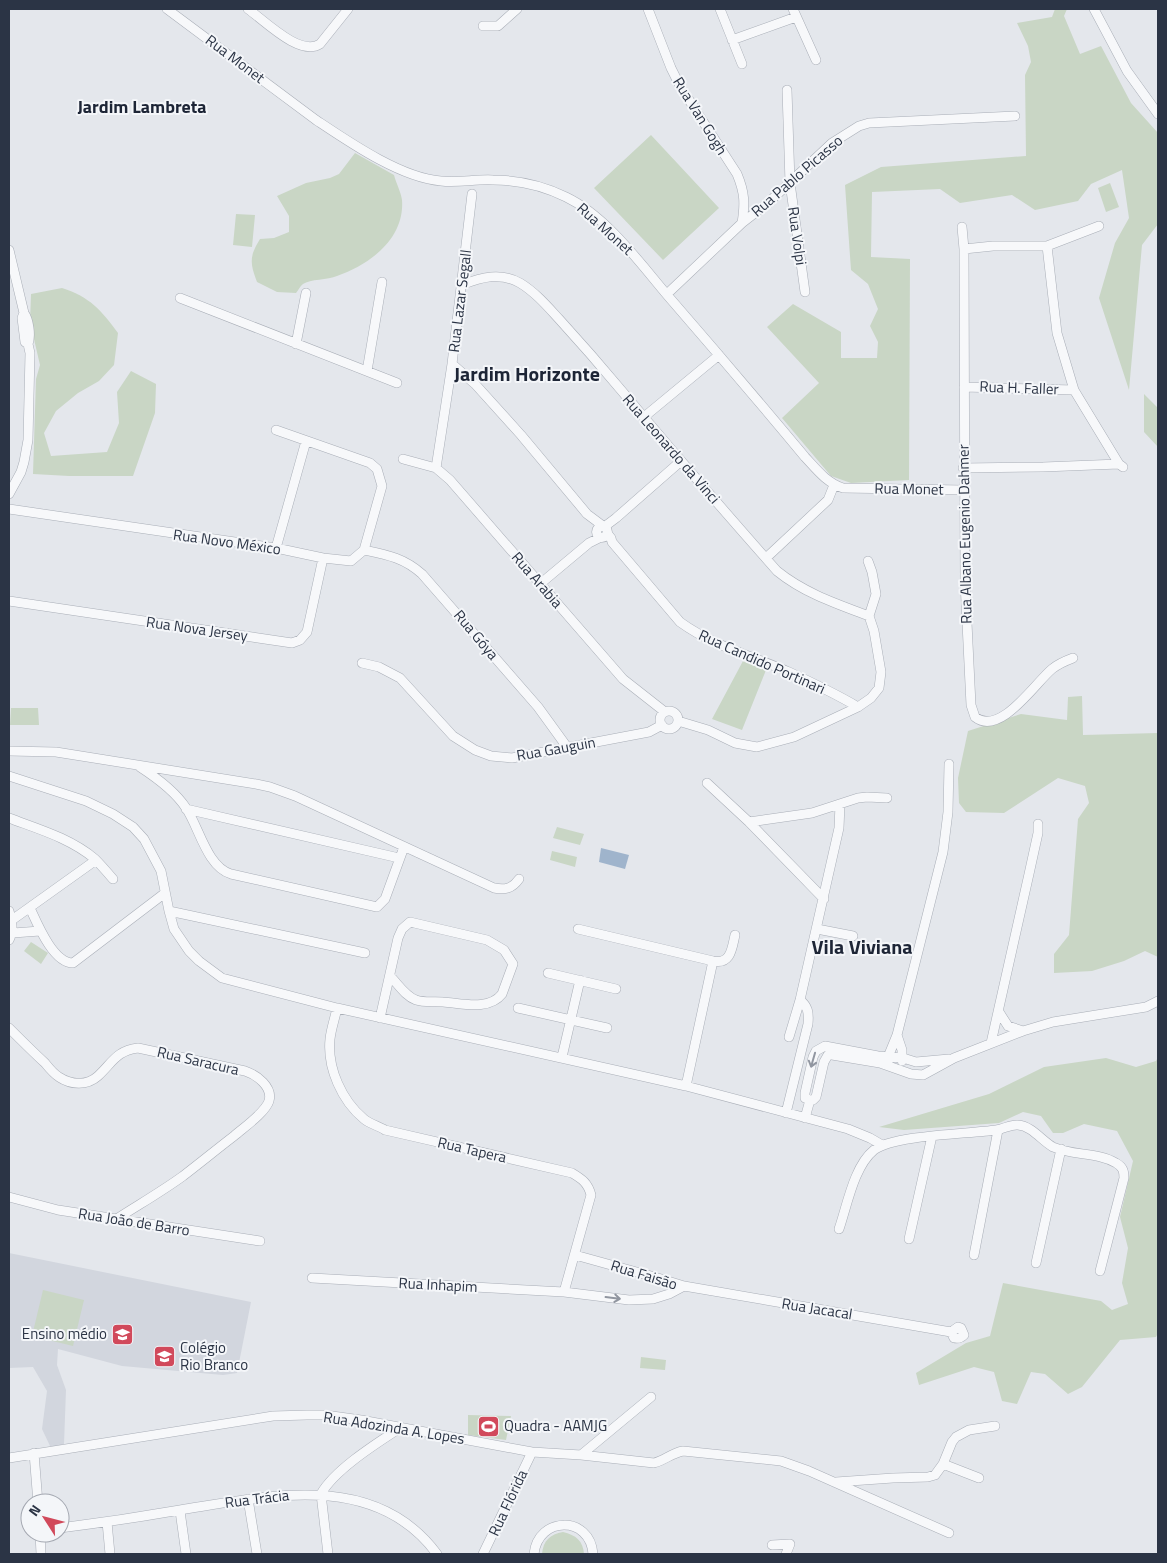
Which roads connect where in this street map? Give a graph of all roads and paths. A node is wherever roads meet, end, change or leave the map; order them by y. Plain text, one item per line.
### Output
1 (167, 9) edge
2 (248, 9) edge
3 (348, 9) edge
4 (518, 9) edge
5 (648, 9) edge
6 (720, 9) edge
7 (1094, 9) edge
8 (795, 13) edge
9 (483, 26) dead end
10 (732, 40) junction
11 (816, 60) dead end
12 (742, 64) dead end
13 (787, 90) dead end
14 (1158, 114) edge
15 (1015, 116) dead end
16 (790, 183) junction
17 (472, 194) dead end
18 (742, 223) junction
19 (1099, 226) dead end
20 (962, 227) dead end
21 (1047, 246) junction
22 (964, 248) junction
23 (9, 250) edge
24 (464, 268) junction
25 (481, 278) junction
26 (382, 282) dead end
27 (462, 285) junction
28 (805, 292) dead end
29 (306, 293) dead end
30 (667, 294) junction
31 (180, 298) dead end
32 (296, 344) junction
33 (719, 355) junction
34 (452, 364) junction
35 (367, 372) junction
36 (467, 378) junction
37 (450, 380) junction
38 (397, 383) dead end
39 (964, 387) junction
40 (1074, 390) junction
41 (644, 418) junction
42 (276, 430) dead end
43 (306, 441) junction
44 (404, 459) dead end
45 (681, 461) junction
46 (436, 468) junction
47 (963, 468) junction
48 (834, 486) junction
49 (963, 490) junction
50 (9, 494) edge
51 (9, 509) edge
52 (603, 533) junction
53 (276, 548) junction
54 (364, 550) junction
55 (323, 558) junction
56 (766, 558) junction
57 (868, 561) dead end
58 (540, 584) junction
59 (9, 601) edge
60 (869, 616) junction
61 (1073, 658) dead end
62 (362, 663) dead end
63 (858, 707) junction
64 (665, 712) junction
65 (678, 721) junction
66 (662, 725) junction
67 (567, 747) junction
68 (9, 751) edge
69 (949, 764) dead end
70 (138, 765) junction
71 (9, 776) edge
72 (707, 783) dead end
73 (887, 798) dead end
74 (840, 804) junction
75 (186, 808) junction
76 (9, 818) edge
77 (749, 822) junction
78 (1038, 824) dead end
79 (404, 847) junction
80 (399, 858) junction
81 (96, 860) junction
82 (113, 879) dead end
83 (519, 879) dead end
84 (165, 893) junction
85 (824, 899) junction
86 (30, 908) junction
87 (169, 911) junction
88 (10, 915) edge
89 (578, 929) dead end
90 (817, 929) junction
91 (40, 931) junction
92 (735, 935) dead end
93 (11, 936) edge
94 (853, 936) dead end
95 (365, 953) dead end
96 (713, 961) junction
97 (548, 973) dead end
98 (390, 976) junction
99 (580, 980) junction
100 (616, 989) dead end
101 (800, 1000) junction
102 (1158, 1001) edge
103 (337, 1008) junction
104 (518, 1008) dead end
105 (999, 1012) junction
106 (380, 1018) junction
107 (570, 1020) junction
108 (9, 1028) edge
109 (607, 1028) dead end
110 (1023, 1031) junction
111 (897, 1035) junction
112 (789, 1037) dead end
113 (991, 1043) junction
114 (562, 1057) junction
115 (903, 1058) junction
116 (954, 1058) junction
117 (888, 1061) junction
118 (929, 1062) junction
119 (898, 1069) junction
120 (923, 1075) junction
121 (686, 1086) junction
122 (806, 1088) junction
123 (818, 1090) junction
124 (810, 1100) junction
125 (786, 1113) junction
126 (805, 1118) junction
127 (998, 1130) junction
128 (932, 1136) junction
129 (882, 1145) junction
130 (1061, 1149) junction
131 (9, 1197) edge
132 (115, 1220) junction
133 (839, 1229) dead end
134 (909, 1239) dead end
135 (260, 1241) dead end
136 (974, 1255) dead end
137 (575, 1256) junction
138 (1036, 1263) dead end
139 (1100, 1271) dead end
140 (312, 1278) dead end
141 (684, 1286) junction
142 (564, 1292) junction
143 (951, 1332) dead end
144 (651, 1397) dead end
145 (995, 1426) dead end
146 (400, 1428) junction
147 (532, 1452) junction
148 (34, 1453) junction
149 (581, 1455) junction
150 (9, 1458) edge
151 (943, 1464) junction
152 (979, 1478) dead end
153 (834, 1482) junction
154 (37, 1493) edge
155 (321, 1494) junction
156 (248, 1499) junction
157 (180, 1511) junction
158 (107, 1522) junction
159 (70, 1527) edge
160 (949, 1533) dead end
161 (772, 1545) dead end
162 (110, 1554) edge
163 (186, 1554) edge
164 (258, 1554) edge
165 (328, 1554) edge
166 (437, 1554) edge
167 (483, 1554) edge
168 (534, 1554) edge
169 (593, 1554) edge
170 (786, 1554) edge

1 - 30 street, Rua Monet
2 - 3 street
4 - 9 street
5 - 18 street, Rua Van Gogh
6 - 10 street
7 - 14 street
8 - 10 street
8 - 11 street
10 - 12 street
13 - 16 street, Rua Volpi
15 - 16 street, Rua Pablo Picasso
16 - 18 street, Rua Pablo Picasso
16 - 28 street, Rua Volpi
17 - 24 street, Rua Lazar Segall
18 - 30 street, Rua Pablo Picasso
19 - 21 street
20 - 22 street, Rua Albano Eugenio Dahmer
21 - 22 street
21 - 40 street
22 - 39 street, Rua Albano Eugenio Dahmer
23 - 50 street
24 - 25 street
24 - 27 street, Rua Lazar Segall
25 - 27 street, Rua Leonardo da Vinci
25 - 41 street, Rua Leonardo da Vinci
26 - 35 street
27 - 34 street, Rua Lazar Segall
29 - 32 street
30 - 33 street, Rua Monet
31 - 32 street
32 - 35 street
33 - 41 street
33 - 48 street, Rua Monet
34 - 36 street, Rua Candido Portinari
34 - 37 street, Rua Lazar Segall
35 - 38 street
36 - 37 street
36 - 52 street, Rua Candido Portinari
37 - 46 street, Rua Lazar Segall
39 - 40 street, Rua H. Faller
39 - 47 street, Rua Albano Eugenio Dahmer
40 - 47 street
41 - 45 street, Rua Leonardo da Vinci
42 - 43 street
43 - 53 street
43 - 54 street
44 - 46 street, Rua Arabia
45 - 52 street
45 - 56 street, Rua Leonardo da Vinci
46 - 58 street, Rua Arabia
47 - 49 street, Rua Albano Eugenio Dahmer
48 - 49 street, Rua Monet
48 - 56 street
49 - 61 street, Rua Albano Eugenio Dahmer
51 - 53 street, Rua Novo México
52 - 58 street
52 - 63 street, Rua Candido Portinari
53 - 55 street, Rua Novo México
54 - 55 street, Rua Novo México
54 - 67 street, Rua Góya
55 - 59 street, Rua Nova Jersey
56 - 60 street, Rua Leonardo da Vinci
57 - 60 street
58 - 64 street, Rua Arabia
60 - 63 street
62 - 67 street, Rua Gauguin
63 - 65 street, Rua Arabia
64 - 65 street, Rua Arabia
64 - 66 street
65 - 66 street
66 - 67 street, Rua Gauguin
68 - 70 street
69 - 111 street
70 - 75 street
70 - 79 street
71 - 84 street
72 - 77 street
73 - 74 street
74 - 77 street
74 - 85 street
75 - 80 street
75 - 80 street
76 - 81 street
77 - 85 street
78 - 105 street
79 - 80 street
79 - 83 street
81 - 82 street
81 - 86 street
84 - 87 street
84 - 91 street
85 - 90 street
86 - 88 street
86 - 91 street
87 - 95 street
87 - 103 street
88 - 93 street
89 - 96 street
90 - 94 street
90 - 101 street
91 - 93 street
92 - 96 street
96 - 121 street
97 - 99 street
98 - 98 street
98 - 106 street
99 - 100 street
99 - 107 street
101 - 112 street
101 - 125 street
102 - 110 street
103 - 106 street
103 - 137 street, Rua Tapera
104 - 107 street
105 - 110 street
105 - 113 street
106 - 114 street
107 - 109 street
107 - 114 street
108 - 132 street, Rua Saracura
110 - 113 street
111 - 115 street
111 - 117 street
113 - 116 street
114 - 121 street
115 - 117 street
115 - 118 street
115 - 119 street
116 - 118 street
116 - 120 street
117 - 119 street
117 -> 122 street
117 - 123 street
118 - 120 street
119 - 120 street
121 - 125 street
122 - 123 street
122 - 124 street
123 - 124 street
124 - 126 street
125 - 126 street
126 - 129 street
127 - 128 street
127 - 130 street
127 - 136 street
128 - 129 street
128 - 134 street
129 - 133 street
130 - 138 street
130 - 139 street
131 - 132 street, Rua João de Barro
132 - 135 street, Rua João de Barro
137 - 141 street, Rua Faisão
137 - 142 street, Rua Tapera
140 - 142 street, Rua Inhapim
142 -> 141 street, Rua Faisão
141 - 143 street, Rua Jacacal
144 - 149 street
145 - 151 street
146 - 147 street, Rua Adozinda A. Lopes
146 - 148 street, Rua Adozinda A. Lopes
146 - 155 street
147 - 149 street, Rua Adozinda A. Lopes
147 - 167 street, Rua Flórida
148 - 150 street, Rua Adozinda A. Lopes
148 - 154 street
149 - 153 street, Rua Adozinda A. Lopes
151 - 152 street
151 - 153 street
153 - 160 street, Rua Adozinda A. Lopes
155 - 156 street, Rua Trácia
155 - 165 street
155 - 166 street, Rua Trácia
156 - 157 street, Rua Trácia
156 - 164 street
157 - 158 street, Rua Trácia
157 - 163 street
158 - 159 street, Rua Trácia
158 - 162 street
161 - 170 street
168 - 169 street

